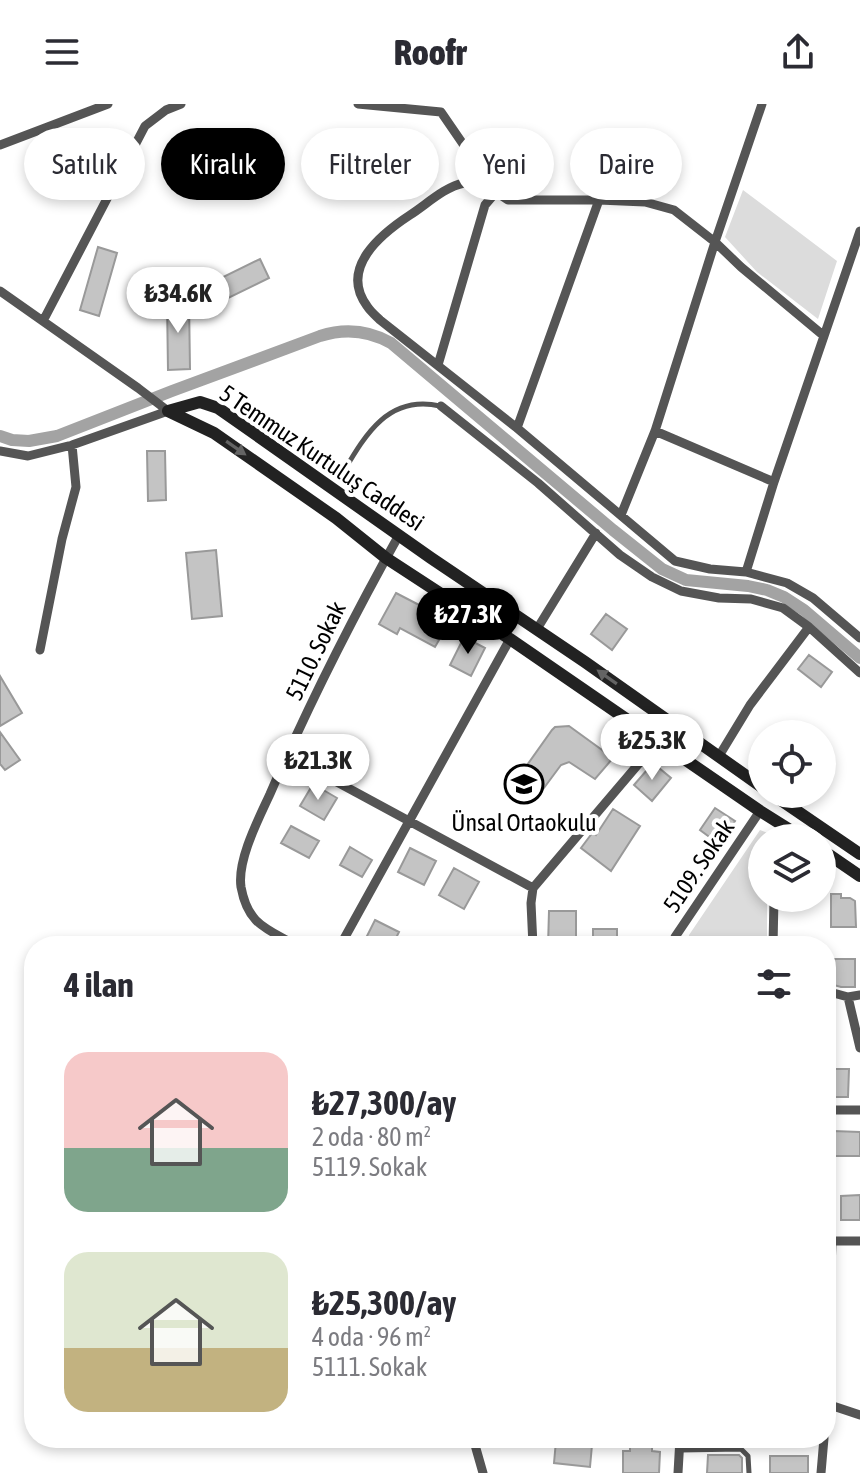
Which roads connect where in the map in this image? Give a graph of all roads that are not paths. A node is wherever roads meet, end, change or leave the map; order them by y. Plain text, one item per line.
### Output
1 (108, 104) edge
2 (181, 104) edge
3 (358, 104) edge
4 (762, 104) edge
5 (441, 108) edge
6 (455, 130) edge
7 (0, 145) edge
8 (455, 185) edge
9 (489, 200) edge
10 (511, 200) edge
11 (599, 200) junction
12 (860, 231) edge
13 (715, 242) junction
14 (0, 291) edge
15 (43, 321) junction
16 (824, 336) junction
17 (438, 365) junction
18 (441, 406) joint
19 (168, 411) junction
20 (517, 428) junction
21 (655, 431) junction
22 (72, 445) junction
23 (0, 451) edge
24 (341, 476) dead end
25 (774, 482) junction
26 (621, 515) junction
27 (596, 533) junction
28 (399, 535) junction
29 (386, 558) junction
30 (746, 572) junction
31 (809, 627) junction
32 (537, 629) junction
33 (860, 638) edge
34 (510, 639) junction
35 (40, 650) dead end
36 (585, 662) junction
37 (860, 673) edge
38 (570, 680) junction
39 (658, 741) junction
40 (287, 755) junction
41 (719, 756) junction
42 (748, 777) edge
43 (793, 808) edge
44 (760, 811) junction
45 (410, 822) junction
46 (777, 824) edge
47 (860, 854) edge
48 (836, 860) edge
49 (860, 876) edge
50 (533, 888) junction
51 (774, 912) edge
52 (279, 936) edge
53 (346, 936) edge
54 (533, 936) edge
55 (676, 936) edge
56 (773, 936) edge
57 (836, 994) edge
58 (860, 995) edge
59 (848, 997) junction
60 (860, 1048) edge
61 (836, 1110) edge
62 (860, 1110) edge
63 (836, 1241) edge
64 (860, 1241) edge
65 (836, 1407) edge
66 (860, 1415) edge
67 (476, 1448) edge
68 (823, 1448) edge
69 (679, 1450) joint
70 (483, 1473) edge
71 (678, 1473) edge
72 (749, 1473) edge
73 (821, 1473) edge

1 - 7 street
2 - 15 street
3 - 5 street
4 - 13 street
5 - 6 street
8 - 17 street
9 - 17 street
10 - 11 street
11 - 13 street
11 - 20 street
12 - 16 street
13 - 16 street
13 - 21 street
14 - 15 street
15 - 19 street
16 - 25 street
17 - 20 street
18 - 24 lane
18 - 27 street
19 - 22 street
19 - 28 main road, 5 Temmuz Kurtuluş Caddesi
19 -> 29 main road, 5 Temmuz Kurtuluş Caddesi
20 - 26 street
21 - 25 street
21 - 26 street
22 - 23 street
22 - 35 street
25 - 30 street
26 - 30 street
27 - 31 street
27 - 32 street
28 - 29 street, 5110. Sokak
28 - 32 main road, 5 Temmuz Kurtuluş Caddesi
29 - 34 main road, 5 Temmuz Kurtuluş Caddesi
29 - 40 street, 5110. Sokak
30 - 33 street
31 - 37 street
31 - 41 street
32 - 36 main road, 5 Temmuz Kurtuluş Caddesi
34 - 38 main road, 5 Temmuz Kurtuluş Caddesi
34 - 45 street
36 - 38 main road
41 -> 36 main road, 5 Temmuz Kurtuluş Caddesi
38 - 39 main road, 5 Temmuz Kurtuluş Caddesi
39 - 44 main road, 5 Temmuz Kurtuluş Caddesi
39 - 50 street
40 - 45 street
40 - 52 street, 5110. Sokak
41 - 42 main road, 5 Temmuz Kurtuluş Caddesi
43 - 47 main road
44 - 46 main road, 5 Temmuz Kurtuluş Caddesi
44 - 55 street, 5109. Sokak
45 - 50 street
45 - 53 street
48 - 49 main road
50 - 54 street
51 - 56 street
57 - 59 street
58 - 59 street
59 - 60 street
61 - 62 street
63 - 64 street
65 - 66 street
67 - 70 street
68 - 73 street
69 - 71 street
69 - 72 lane

